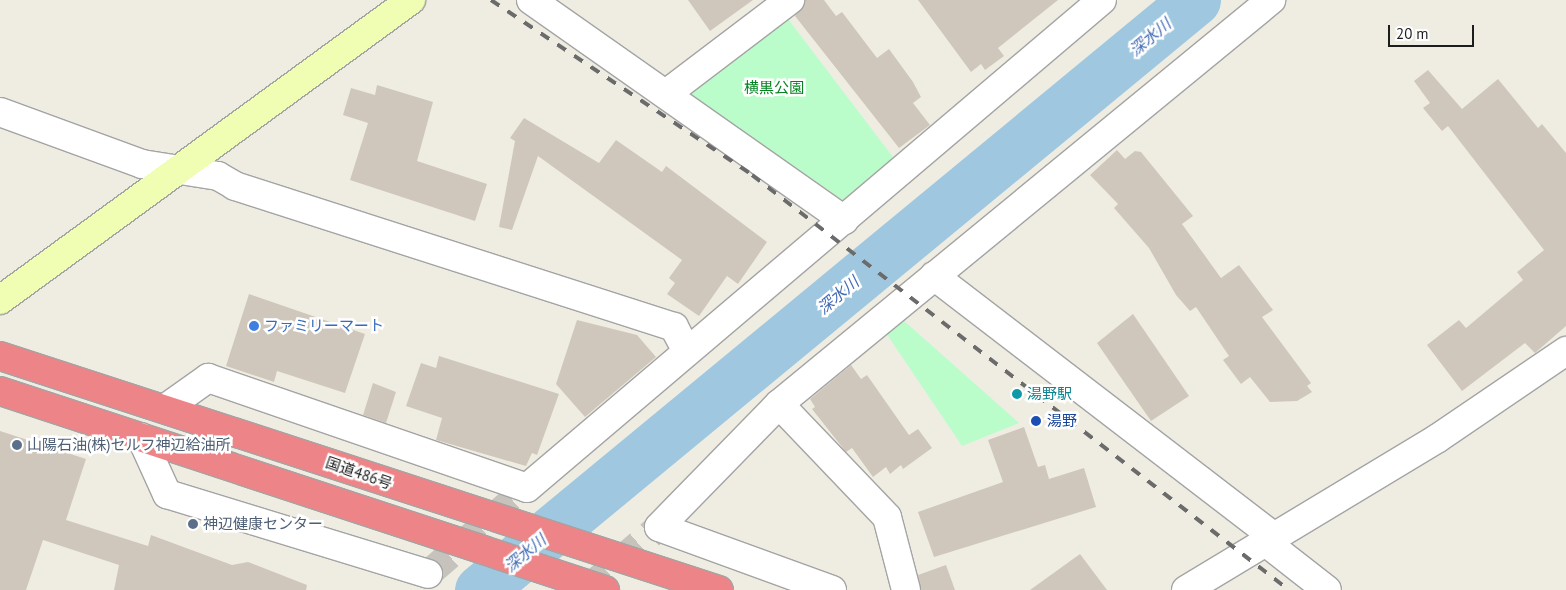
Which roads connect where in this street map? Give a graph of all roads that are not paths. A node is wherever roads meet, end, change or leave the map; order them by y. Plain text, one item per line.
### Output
1 (411, 0) edge
2 (531, 0) edge
3 (790, 0) edge
4 (1102, 0) edge
5 (1271, 0) edge
6 (666, 94) junction
7 (0, 112) edge
8 (180, 170) junction
9 (844, 220) junction
10 (934, 276) junction
11 (0, 300) edge
12 (687, 351) junction
13 (1566, 351) edge
14 (0, 356) edge
15 (0, 391) edge
16 (779, 404) junction
17 (166, 408) junction
18 (141, 437) junction
19 (1268, 538) junction
20 (408, 590) edge
21 (605, 590) edge
22 (719, 590) edge
23 (832, 590) edge
24 (906, 590) edge
25 (1186, 590) edge
26 (1327, 590) edge

1 - 8 street
2 - 6 street
3 - 6 street
4 - 9 street
5 - 10 street
6 - 9 street
7 - 8 street
8 - 11 street
8 - 12 street
9 - 12 street
10 - 16 street
10 - 19 street
12 - 17 street
13 - 19 street
14 - 17 highway, 国道486号
15 - 18 highway
16 - 23 street
16 - 24 street
17 - 22 highway, 国道486号
18 - 20 street
18 - 21 highway
19 - 25 street
19 - 26 street

